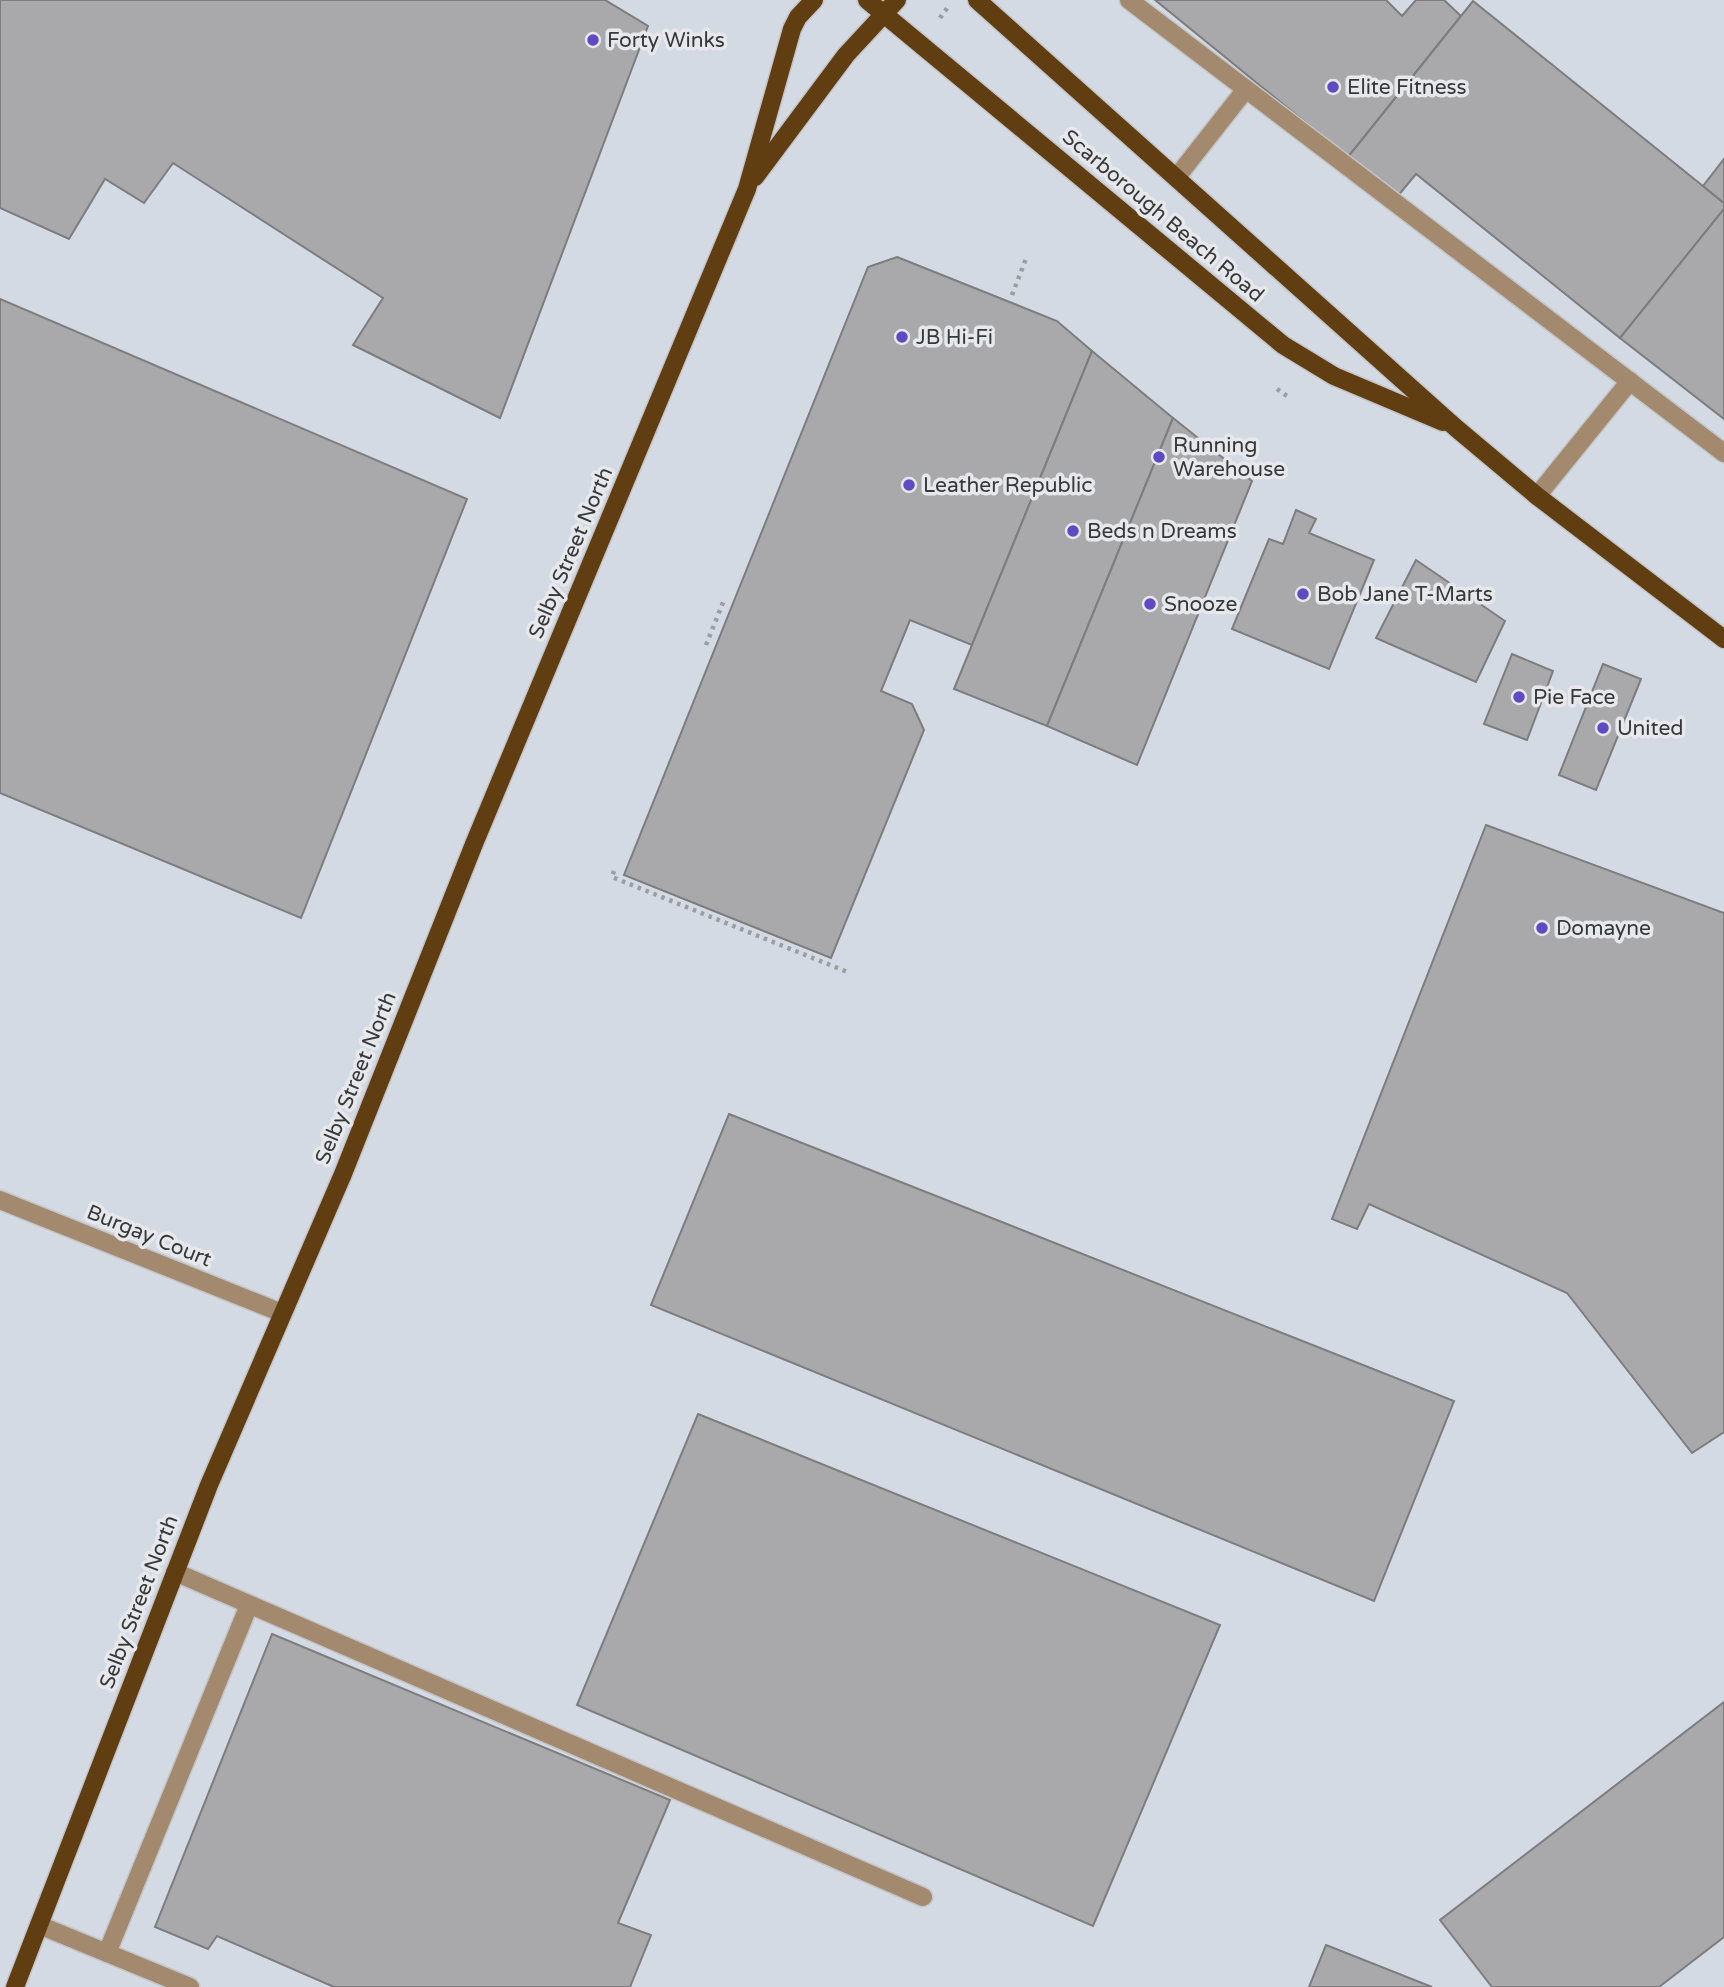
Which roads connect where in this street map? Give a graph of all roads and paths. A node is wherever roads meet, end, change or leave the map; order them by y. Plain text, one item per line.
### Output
1 (814, 0) edge
2 (867, 0) edge
3 (897, 0) edge
4 (977, 0) edge
5 (1129, 0) edge
6 (948, 7) dead end
7 (884, 15) junction
8 (940, 18) dead end
9 (1246, 89) junction
10 (1176, 178) junction
11 (747, 189) junction
12 (1027, 256) dead end
13 (1012, 295) dead end
14 (1630, 382) junction
15 (1278, 390) dead end
16 (1290, 398) dead end
17 (1456, 428) junction
18 (1724, 453) edge
19 (1537, 496) junction
20 (724, 600) dead end
21 (1724, 639) edge
22 (706, 645) dead end
23 (614, 871) dead end
24 (850, 973) dead end
25 (0, 1200) edge
26 (282, 1313) junction
27 (175, 1573) junction
28 (249, 1605) junction
29 (923, 1897) dead end
30 (39, 1925) junction
31 (107, 1953) junction
32 (15, 1987) edge
33 (190, 1987) edge

1 - 11 main road, Selby Street North
2 - 7 main road, Scarborough Beach Road
3 - 7 main road, Selby Street North
4 - 10 main road, Scarborough Beach Road
5 - 9 street
6 - 8 path
7 - 11 main road, Selby Street North
7 - 17 main road, Scarborough Beach Road
9 - 10 street
9 - 14 street
10 - 17 main road, Scarborough Beach Road
11 - 26 main road, Selby Street North
12 - 13 path
14 - 18 street
14 - 19 street
15 - 16 path
17 - 19 main road, Scarborough Beach Road
19 - 21 main road, Scarborough Beach Road
20 - 22 path
23 - 24 path
25 - 26 street, Burgay Court
26 - 27 main road, Selby Street North
27 - 28 street
27 - 30 main road, Selby Street North
28 - 29 street
28 - 31 street
30 - 31 street
30 - 32 main road, Selby Street North
31 - 33 street

